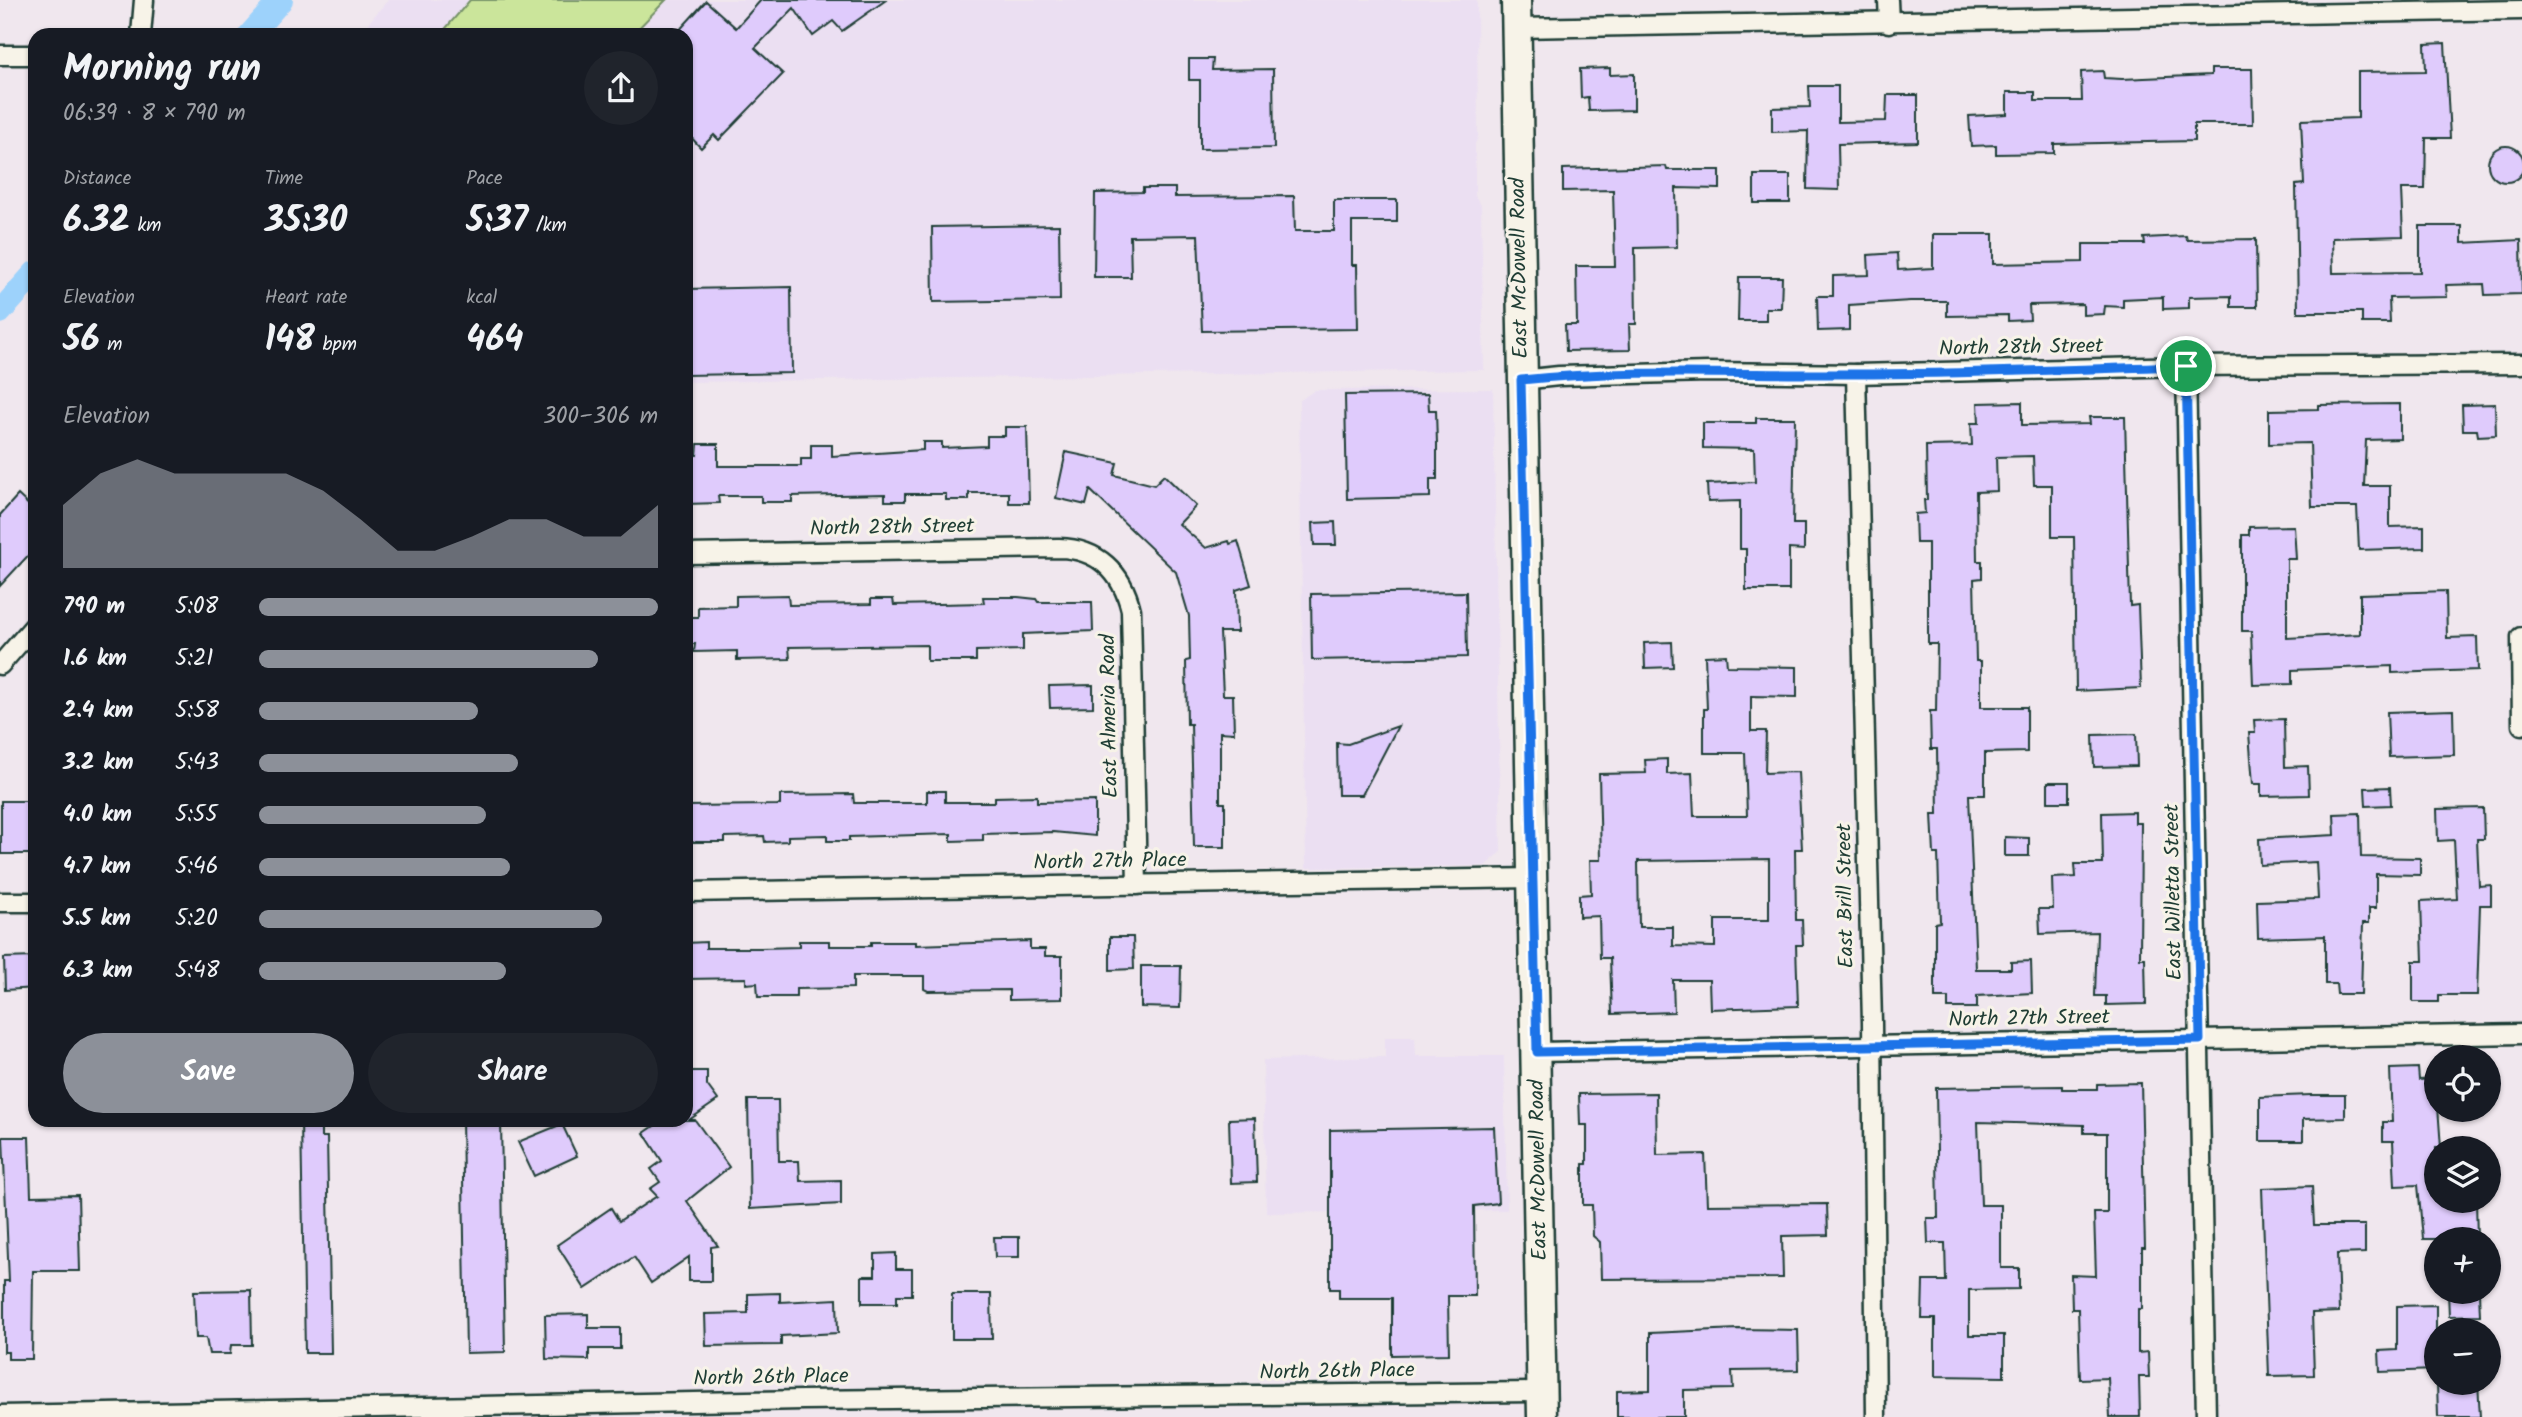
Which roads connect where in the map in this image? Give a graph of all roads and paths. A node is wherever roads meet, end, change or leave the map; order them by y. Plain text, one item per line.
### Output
1 (144, 0) edge
2 (1888, 0) edge
3 (2383, 7) edge
4 (2522, 10) edge
5 (1516, 14) edge
6 (1889, 23) junction
7 (142, 28) edge
8 (0, 55) edge
9 (28, 55) edge
10 (2522, 364) edge
11 (2186, 366) junction
12 (1856, 374) junction
13 (1521, 380) junction
14 (693, 554) edge
15 (1098, 556) joint
16 (28, 633) edge
17 (2521, 637) edge
18 (0, 665) edge
19 (2522, 725) edge
20 (1535, 878) junction
21 (1137, 885) junction
22 (693, 892) edge
23 (0, 902) edge
24 (28, 902) edge
25 (2522, 1034) edge
26 (2200, 1040) junction
27 (1872, 1045) junction
28 (1537, 1052) junction
29 (1542, 1405) edge
30 (0, 1415) edge
31 (1877, 1417) edge
32 (2206, 1417) edge

1 - 7 street
2 - 6 street
3 - 4 street
3 - 6 street
5 - 6 street
5 - 13 main road, East McDowell Road
8 - 9 street
10 - 11 street, North 28th Street
11 - 12 street, North 28th Street
11 - 26 street, East Willetta Street
12 - 13 street, North 28th Street
12 - 27 street, East Brill Street
13 - 20 main road, East McDowell Road
14 - 15 street, North 28th Street
15 - 21 street, East Almeria Road
16 - 18 street
17 - 19 street
20 - 21 street, North 27th Place
20 - 28 main road, East McDowell Road
21 - 22 street, North 27th Place
23 - 24 street
25 - 26 street, North 27th Street
26 - 27 street, North 27th Street
26 - 32 street, East Willetta Street
27 - 28 street, North 27th Street
27 - 31 street, East Brill Street
28 - 29 main road, East McDowell Road
29 - 30 street, North 26th Place

